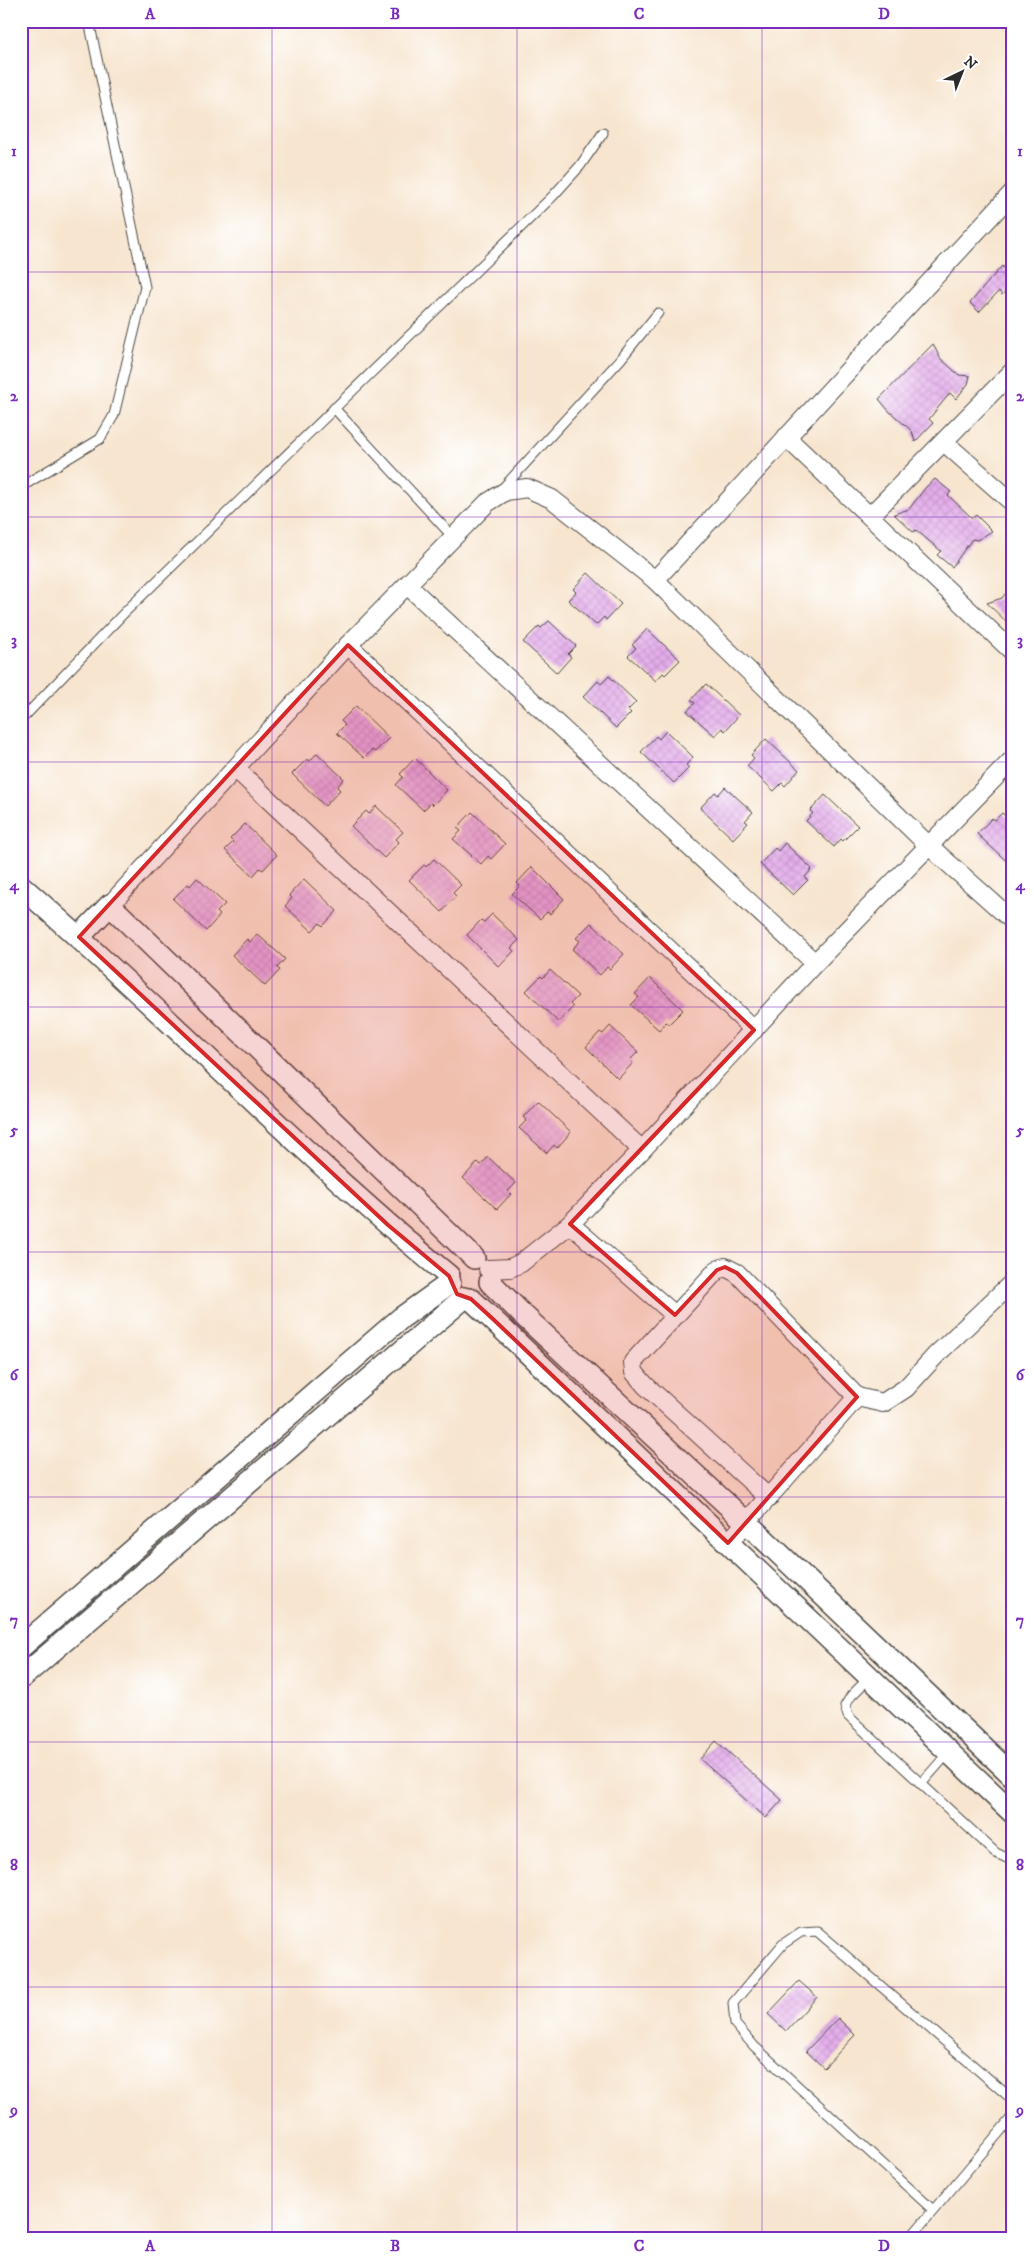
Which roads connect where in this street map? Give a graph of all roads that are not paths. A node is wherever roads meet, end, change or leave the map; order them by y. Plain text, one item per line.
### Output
1 (89, 21) edge
2 (603, 133) dead end
3 (1013, 192) edge
4 (658, 313) dead end
5 (1009, 382) edge
6 (334, 408) junction
7 (786, 437) junction
8 (944, 442) junction
9 (21, 487) edge
10 (490, 501) junction
11 (1013, 503) edge
12 (870, 516) junction
13 (454, 537) junction
14 (655, 580) junction
15 (407, 585) junction
16 (348, 645) junction
17 (1013, 652) edge
18 (21, 720) edge
19 (1013, 759) edge
20 (236, 769) junction
21 (928, 845) junction
22 (21, 886) edge
23 (110, 905) junction
24 (1013, 921) edge
25 (79, 937) junction
26 (814, 963) junction
27 (754, 1030) junction
28 (642, 1150) junction
29 (570, 1224) junction
30 (484, 1270) junction
31 (1013, 1282) edge
32 (458, 1289) junction
33 (676, 1315) junction
34 (856, 1397) junction
35 (769, 1498) junction
36 (747, 1523) junction
37 (728, 1543) junction
38 (21, 1647) edge
39 (870, 1677) junction
40 (21, 1678) edge
41 (949, 1752) junction
42 (1013, 1776) edge
43 (921, 1784) junction
44 (1013, 1813) edge
45 (1013, 1856) edge
46 (1013, 2100) edge
47 (1013, 2116) edge
48 (933, 2210) junction
49 (1013, 2231) edge
50 (910, 2238) edge
51 (1006, 2238) edge

1 - 9 lane
2 - 6 lane
3 - 7 street
4 - 10 lane
5 - 8 street
6 - 13 lane
6 - 18 lane
7 - 12 street
7 - 14 street
8 - 11 street
8 - 12 street
10 - 13 street
10 - 14 street
12 - 17 street
13 - 15 street
14 - 21 street
15 - 16 street
15 - 26 street
16 - 20 street
16 - 27 street
19 - 21 street
20 - 23 street
20 - 28 street
21 - 24 street
21 - 26 street
22 - 25 street
23 - 25 street
23 - 30 street
25 - 32 street
26 - 27 street
27 - 28 street
28 - 29 street
29 - 30 street
29 - 33 street
30 - 32 street
30 - 32 street
30 - 36 street
31 - 34 street
32 - 37 street
32 - 38 street
32 - 40 street
33 - 34 street
33 - 35 street
34 - 35 street
35 - 36 street
36 - 37 street
36 - 42 street
37 - 39 street
39 - 41 street
39 - 43 lane
41 - 43 lane
41 - 44 street
43 - 45 lane
46 - 48 lane
47 - 48 lane
48 - 50 lane
49 - 51 lane

